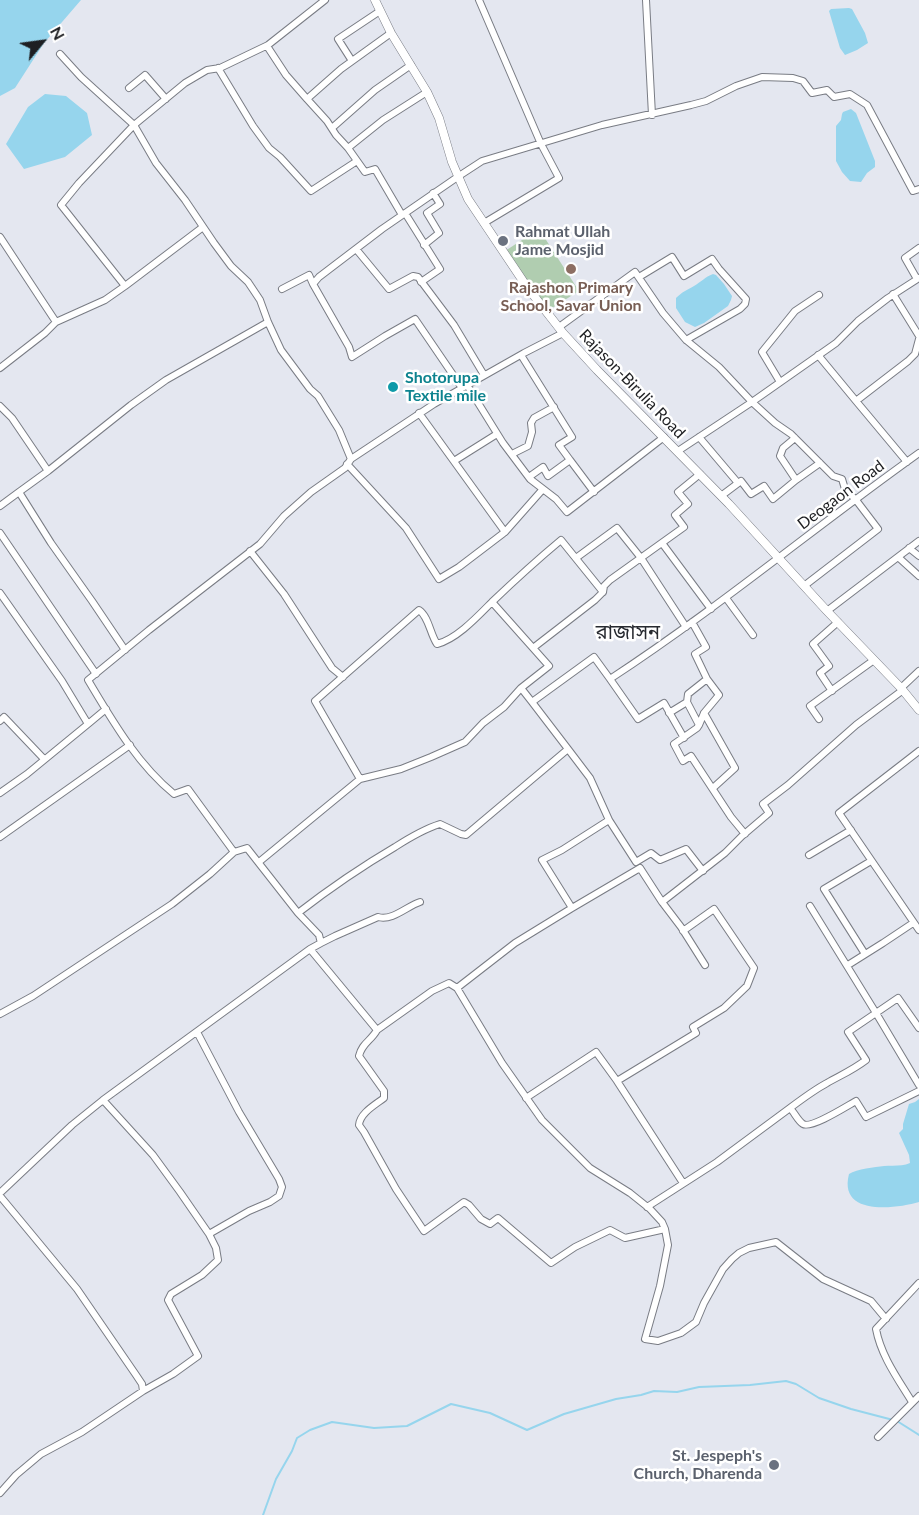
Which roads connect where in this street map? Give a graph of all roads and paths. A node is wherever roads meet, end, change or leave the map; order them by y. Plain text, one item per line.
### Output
1 (325, 0) edge
2 (375, 0) edge
3 (479, 0) edge
4 (646, 0) edge
5 (380, 11) junction
6 (391, 33) junction
7 (267, 46) junction
8 (60, 54) dead end
9 (352, 61) junction
10 (411, 65) junction
11 (218, 68) junction
12 (129, 88) dead end
13 (428, 92) junction
14 (166, 99) junction
15 (307, 99) junction
16 (652, 115) junction
17 (134, 125) junction
18 (332, 128) junction
19 (541, 144) junction
20 (348, 148) junction
21 (357, 161) junction
22 (459, 176) junction
23 (919, 189) edge
24 (433, 193) junction
25 (403, 214) junction
26 (484, 223) junction
27 (203, 227) junction
28 (0, 237) edge
29 (424, 245) junction
30 (919, 248) edge
31 (356, 249) junction
32 (639, 278) junction
33 (918, 278) edge
34 (422, 282) junction
35 (313, 284) junction
36 (125, 286) junction
37 (282, 289) dead end
38 (893, 294) junction
39 (819, 295) dead end
40 (56, 322) junction
41 (268, 322) junction
42 (561, 330) junction
43 (919, 337) edge
44 (686, 340) junction
45 (521, 355) junction
46 (818, 355) junction
47 (0, 368) edge
48 (484, 375) junction
49 (780, 382) junction
50 (464, 386) junction
51 (856, 401) junction
52 (752, 402) junction
53 (0, 406) edge
54 (554, 407) junction
55 (420, 413) junction
56 (497, 434) junction
57 (664, 437) junction
58 (699, 437) junction
59 (795, 438) junction
60 (678, 451) junction
61 (919, 453) edge
62 (512, 454) junction
63 (570, 460) junction
64 (454, 461) junction
65 (349, 462) junction
66 (907, 462) junction
67 (820, 463) junction
68 (48, 471) junction
69 (700, 474) junction
70 (529, 477) junction
71 (796, 480) junction
72 (738, 483) junction
73 (543, 489) junction
74 (19, 492) junction
75 (594, 492) junction
76 (721, 496) junction
77 (856, 500) junction
78 (0, 506) edge
79 (505, 532) junction
80 (0, 534) edge
81 (919, 540) edge
82 (662, 543) junction
83 (909, 548) junction
84 (250, 550) junction
85 (919, 556) edge
86 (898, 557) junction
87 (576, 558) junction
88 (641, 558) junction
89 (779, 558) junction
90 (919, 576) edge
91 (804, 586) junction
92 (603, 592) junction
93 (1, 597) edge
94 (726, 598) junction
95 (492, 602) junction
96 (711, 609) junction
97 (827, 611) junction
98 (838, 622) junction
99 (689, 625) junction
100 (753, 635) dead end
101 (533, 648) junction
102 (125, 650) junction
103 (874, 660) junction
104 (919, 671) edge
105 (96, 674) junction
106 (343, 677) junction
107 (610, 679) junction
108 (707, 679) junction
109 (521, 688) junction
110 (902, 689) junction
111 (832, 691) junction
112 (532, 702) junction
113 (687, 702) junction
114 (918, 706) edge
115 (106, 710) junction
116 (704, 712) junction
117 (669, 713) junction
118 (819, 719) dead end
119 (0, 721) edge
120 (88, 724) junction
121 (699, 725) junction
122 (684, 738) junction
123 (130, 745) junction
124 (568, 749) junction
125 (919, 751) edge
126 (44, 759) junction
127 (360, 779) junction
128 (713, 788) junction
129 (0, 793) edge
130 (609, 820) junction
131 (851, 830) junction
132 (745, 834) junction
133 (0, 837) edge
134 (234, 852) junction
135 (809, 855) dead end
136 (871, 861) junction
137 (259, 862) junction
138 (638, 865) junction
139 (703, 871) junction
140 (420, 902) dead end
141 (662, 902) junction
142 (810, 906) dead end
143 (572, 908) junction
144 (298, 913) junction
145 (914, 923) junction
146 (919, 930) edge
147 (683, 931) junction
148 (321, 943) junction
149 (310, 949) junction
150 (865, 954) junction
151 (705, 965) dead end
152 (848, 965) junction
153 (457, 988) junction
154 (876, 1013) junction
155 (0, 1014) edge
156 (919, 1028) edge
157 (377, 1030) junction
158 (197, 1032) junction
159 (616, 1082) junction
160 (919, 1085) edge
161 (919, 1091) edge
162 (526, 1098) junction
163 (103, 1100) junction
164 (790, 1108) junction
165 (683, 1184) junction
166 (0, 1194) edge
167 (647, 1207) junction
168 (666, 1229) junction
169 (209, 1234) junction
170 (919, 1283) edge
171 (886, 1319) junction
172 (143, 1391) junction
173 (919, 1396) edge
174 (912, 1402) junction
175 (878, 1437) dead end
176 (0, 1492) edge

1 - 7 street
2 - 5 street, Rajason-Birulia Road
3 - 19 street
4 - 16 street
5 - 6 street, Rajason-Birulia Road
5 - 9 street
6 - 9 street
6 - 10 street, Rajason-Birulia Road
7 - 11 street
7 - 15 street
8 - 17 street
9 - 15 street
10 - 13 street, Rajason-Birulia Road
10 - 18 street
11 - 14 street
11 - 21 street
12 - 14 street
13 - 20 street
13 - 22 street, Rajason-Birulia Road
14 - 17 street
15 - 18 street
16 - 19 street
16 - 23 street
17 - 27 street
17 - 36 street
18 - 20 street
19 - 22 street
19 - 26 street
20 - 21 street
21 - 25 street
22 - 24 street
22 - 26 street, Rajason-Birulia Road
24 - 25 street
24 - 29 street
25 - 29 street
25 - 31 street
26 - 42 street, Rajason-Birulia Road
27 - 36 street
27 - 41 street
28 - 40 street
29 - 34 street
30 - 33 street
31 - 34 street
31 - 35 street
32 - 42 street
32 - 44 street
32 - 44 street
33 - 38 street
34 - 48 street
35 - 37 street
35 - 50 street
36 - 40 street
38 - 43 street
38 - 46 street
39 - 49 street
40 - 47 street
41 - 65 street
41 - 68 street
42 - 45 street
42 - 57 street, Rajason-Birulia Road
43 - 51 street
44 - 52 street
45 - 48 street
45 - 54 street
46 - 49 street
46 - 51 street
48 - 50 street
49 - 52 street
50 - 55 street
50 - 56 street
51 - 66 street
52 - 58 street
52 - 59 street
53 - 68 street
54 - 62 street
54 - 63 street
55 - 64 street
55 - 65 street
56 - 62 street
56 - 64 street
57 - 60 street, Rajason-Birulia Road
57 - 75 street
58 - 60 street
58 - 72 street
59 - 67 street
59 - 71 street
60 - 69 street, Rajason-Birulia Road
61 - 66 street, Deogaon Road
62 - 70 street
63 - 70 street
63 - 75 street
64 - 79 street
65 - 79 street
65 - 84 street
66 - 77 street, Deogaon Road
67 - 71 street
67 - 77 street
68 - 74 street
69 - 76 street, Rajason-Birulia Road
69 - 82 street
70 - 73 street
71 - 72 street
72 - 76 street
73 - 75 street
73 - 79 street
74 - 78 street
74 - 102 street
76 - 89 street, Rajason-Birulia Road
77 - 89 street, Deogaon Road
77 - 91 street
80 - 105 street
81 - 83 street
82 - 88 street
82 - 96 street
83 - 85 street
83 - 86 street
84 - 102 street
84 - 106 street
86 - 90 street
86 - 97 street
87 - 88 street
87 - 92 street
87 - 95 street
88 - 92 street
88 - 99 street
89 - 91 street, Rajason-Birulia Road
89 - 94 street, Deogaon Road
91 - 97 street, Rajason-Birulia Road
92 - 101 street
93 - 120 street
94 - 96 street, Deogaon Road
94 - 100 street
95 - 101 street
95 - 106 street
96 - 99 street, Deogaon Road
97 - 98 street, Rajason-Birulia Road
98 - 103 street, Rajason-Birulia Road
98 - 111 street
99 - 107 street, Deogaon Road
99 - 108 street
101 - 109 street
102 - 105 street
103 - 110 street, Rajason-Birulia Road
103 - 111 street
104 - 110 street
105 - 115 street
106 - 127 street
107 - 112 street
107 - 117 street
108 - 113 street
108 - 116 street
109 - 112 street
109 - 127 street
110 - 114 street, Rajason-Birulia Road
110 - 132 street
111 - 118 street
112 - 124 street
113 - 117 street
113 - 121 street
115 - 120 street
115 - 123 street
116 - 121 street
116 - 128 street
117 - 122 street
119 - 126 street
120 - 126 street
121 - 122 street
122 - 128 street
123 - 133 street
123 - 134 street
124 - 130 street
124 - 144 street
125 - 131 street
126 - 129 street
127 - 137 street
128 - 132 street
130 - 138 street
130 - 143 street
131 - 135 street
131 - 136 street
132 - 139 street
134 - 137 street
134 - 155 street
136 - 145 street
136 - 150 street
137 - 144 street
138 - 139 street
138 - 141 street
138 - 143 street
139 - 141 street
140 - 148 street
141 - 147 street
142 - 152 street
143 - 153 street
144 - 148 street
145 - 146 street
145 - 150 street
147 - 151 street
147 - 159 street
148 - 149 street
149 - 157 street
149 - 158 street
150 - 152 street
152 - 154 street
153 - 157 street
153 - 162 street
154 - 156 street
154 - 160 street
154 - 164 street
157 - 168 street
158 - 163 street
158 - 169 street
159 - 162 street
159 - 165 street
161 - 164 street
162 - 167 street
163 - 166 street
163 - 169 street
164 - 165 street
165 - 167 street
166 - 172 street
167 - 168 street
168 - 171 street
169 - 172 street
170 - 171 street
171 - 174 street
172 - 176 street
173 - 174 street
174 - 175 street

